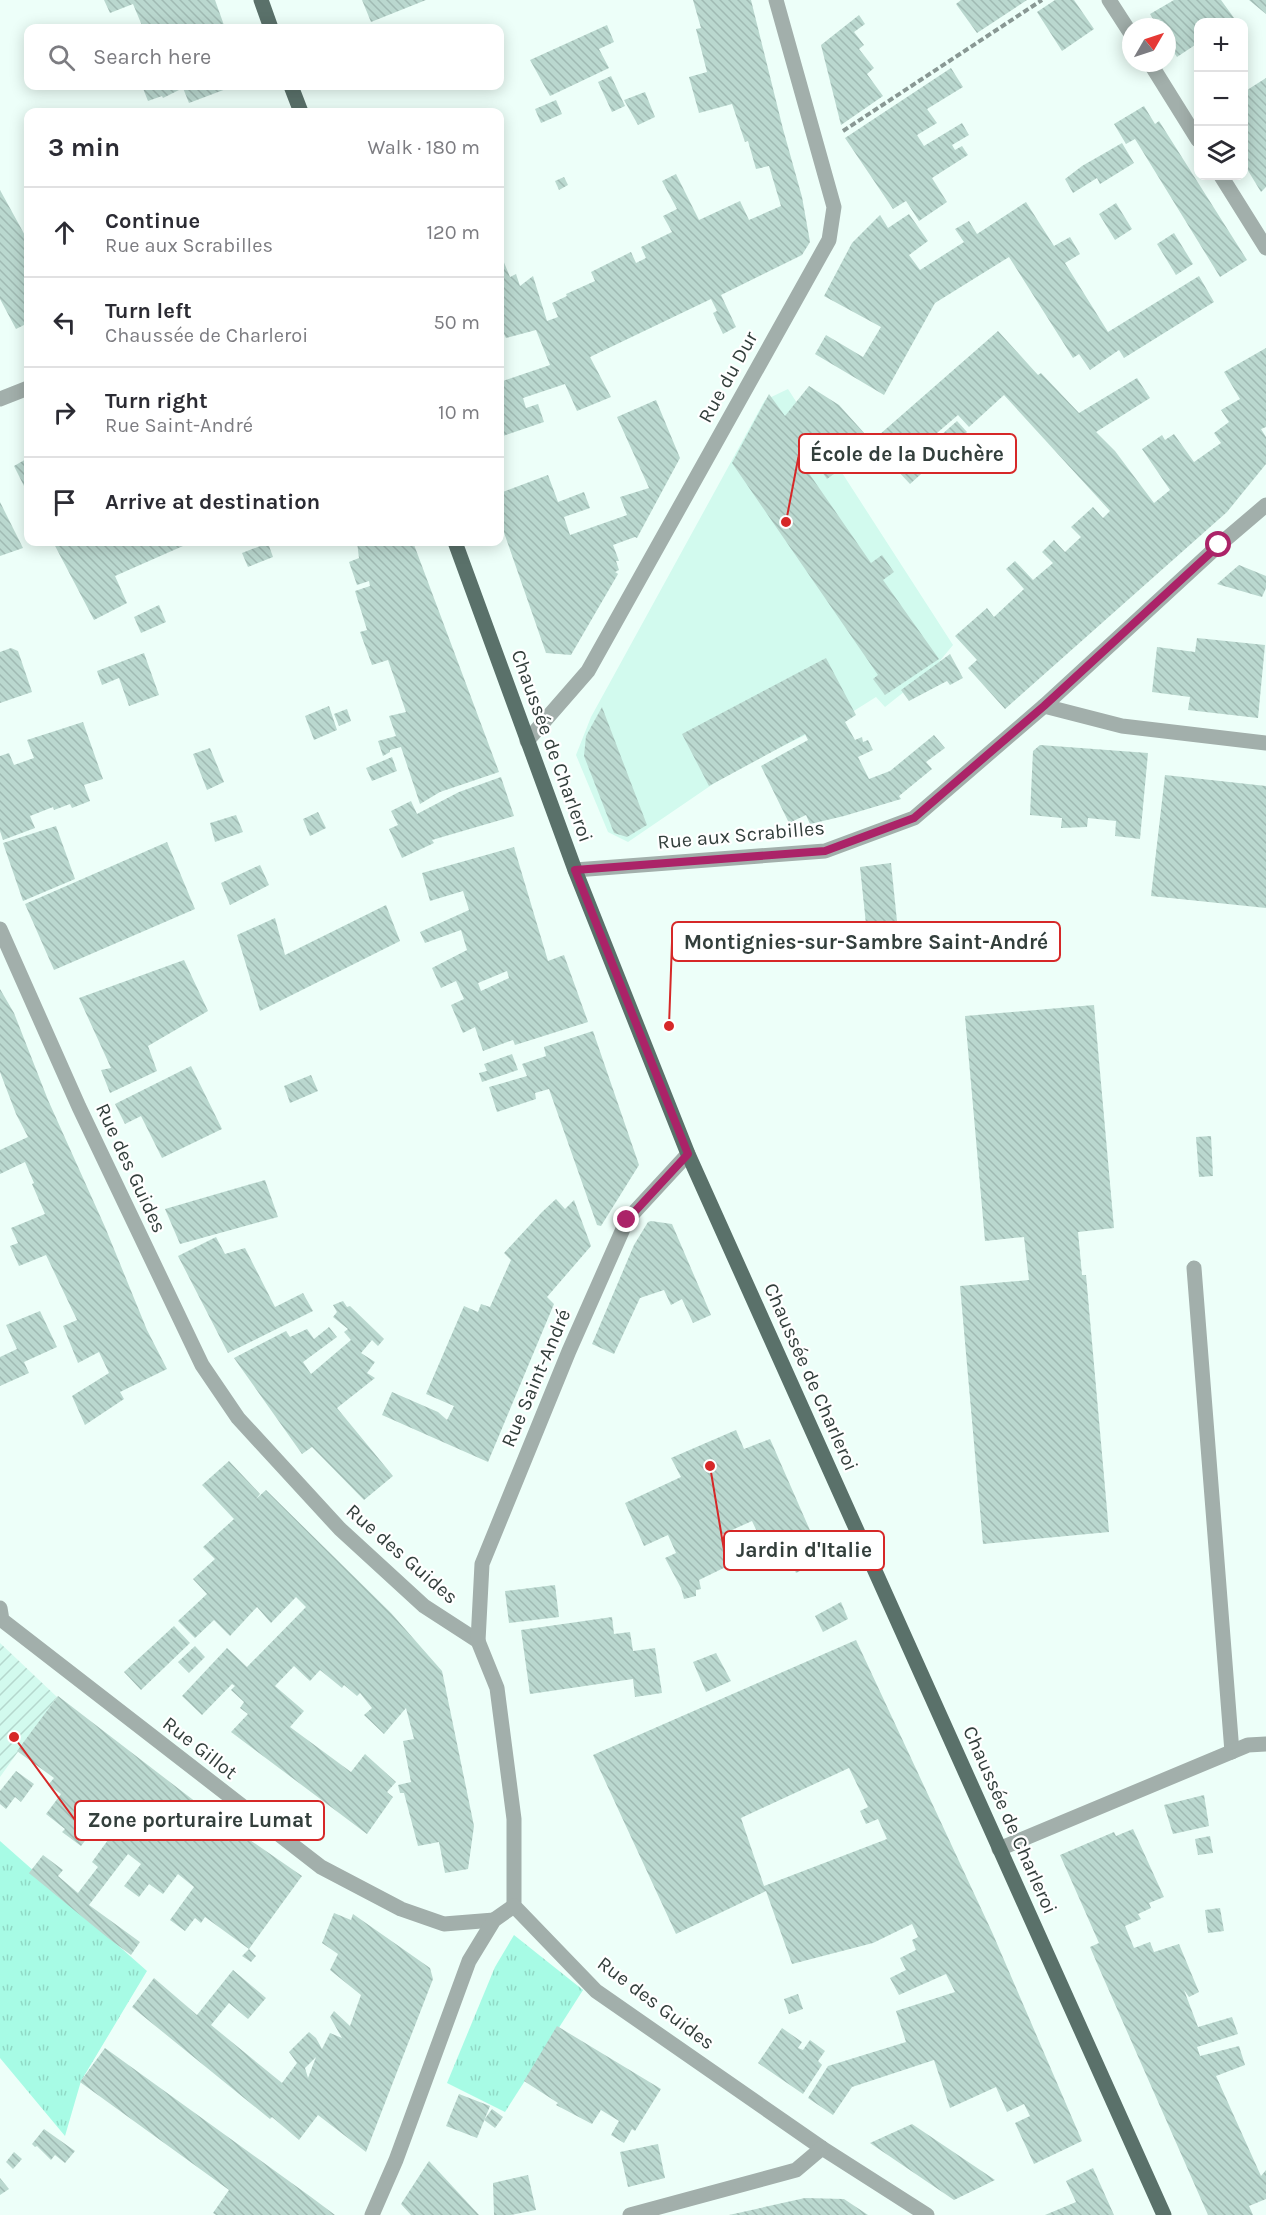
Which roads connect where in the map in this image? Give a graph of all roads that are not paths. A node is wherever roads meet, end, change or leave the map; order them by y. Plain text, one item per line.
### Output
1 (261, 0) edge
2 (777, 0) edge
3 (1109, 0) edge
4 (1122, 20) edge
5 (270, 24) edge
6 (1156, 72) edge
7 (293, 90) edge
8 (299, 108) edge
9 (1194, 134) edge
10 (1224, 180) edge
11 (1266, 248) edge
12 (24, 390) edge
13 (0, 399) edge
14 (1266, 505) edge
15 (456, 546) edge
16 (1044, 706) junction
17 (527, 741) junction
18 (1266, 743) edge
19 (575, 870) junction
20 (0, 928) edge
21 (688, 1154) junction
22 (1194, 1268) dead end
23 (0, 1608) edge
24 (478, 1641) junction
25 (1266, 1744) edge
26 (1232, 1752) junction
27 (999, 1849) junction
28 (514, 1906) junction
29 (494, 1920) junction
30 (822, 2148) junction
31 (372, 2215) edge
32 (630, 2215) edge
33 (927, 2215) edge
34 (1164, 2215) edge

1 - 5 main road
2 - 17 street, Rue du Dur
3 - 4 street
6 - 9 street
7 - 8 main road
10 - 11 street
12 - 13 street
14 - 16 street, Rue aux Scrabilles
15 - 17 main road, Chaussée de Charleroi
16 - 18 street
16 - 19 street, Rue aux Scrabilles
17 - 19 main road, Chaussée de Charleroi
19 - 21 main road, Chaussée de Charleroi
20 - 24 street, Rue des Guides
21 - 24 street, Rue Saint-André
21 - 27 main road, Chaussée de Charleroi
22 - 26 street
23 - 29 street, Rue Gillot
24 - 28 street
25 - 26 street
26 - 27 street
27 - 34 main road, Chaussée de Charleroi
28 - 29 street
28 - 30 street, Rue des Guides
29 - 31 street
30 - 32 street
30 - 33 street, Rue des Guides

